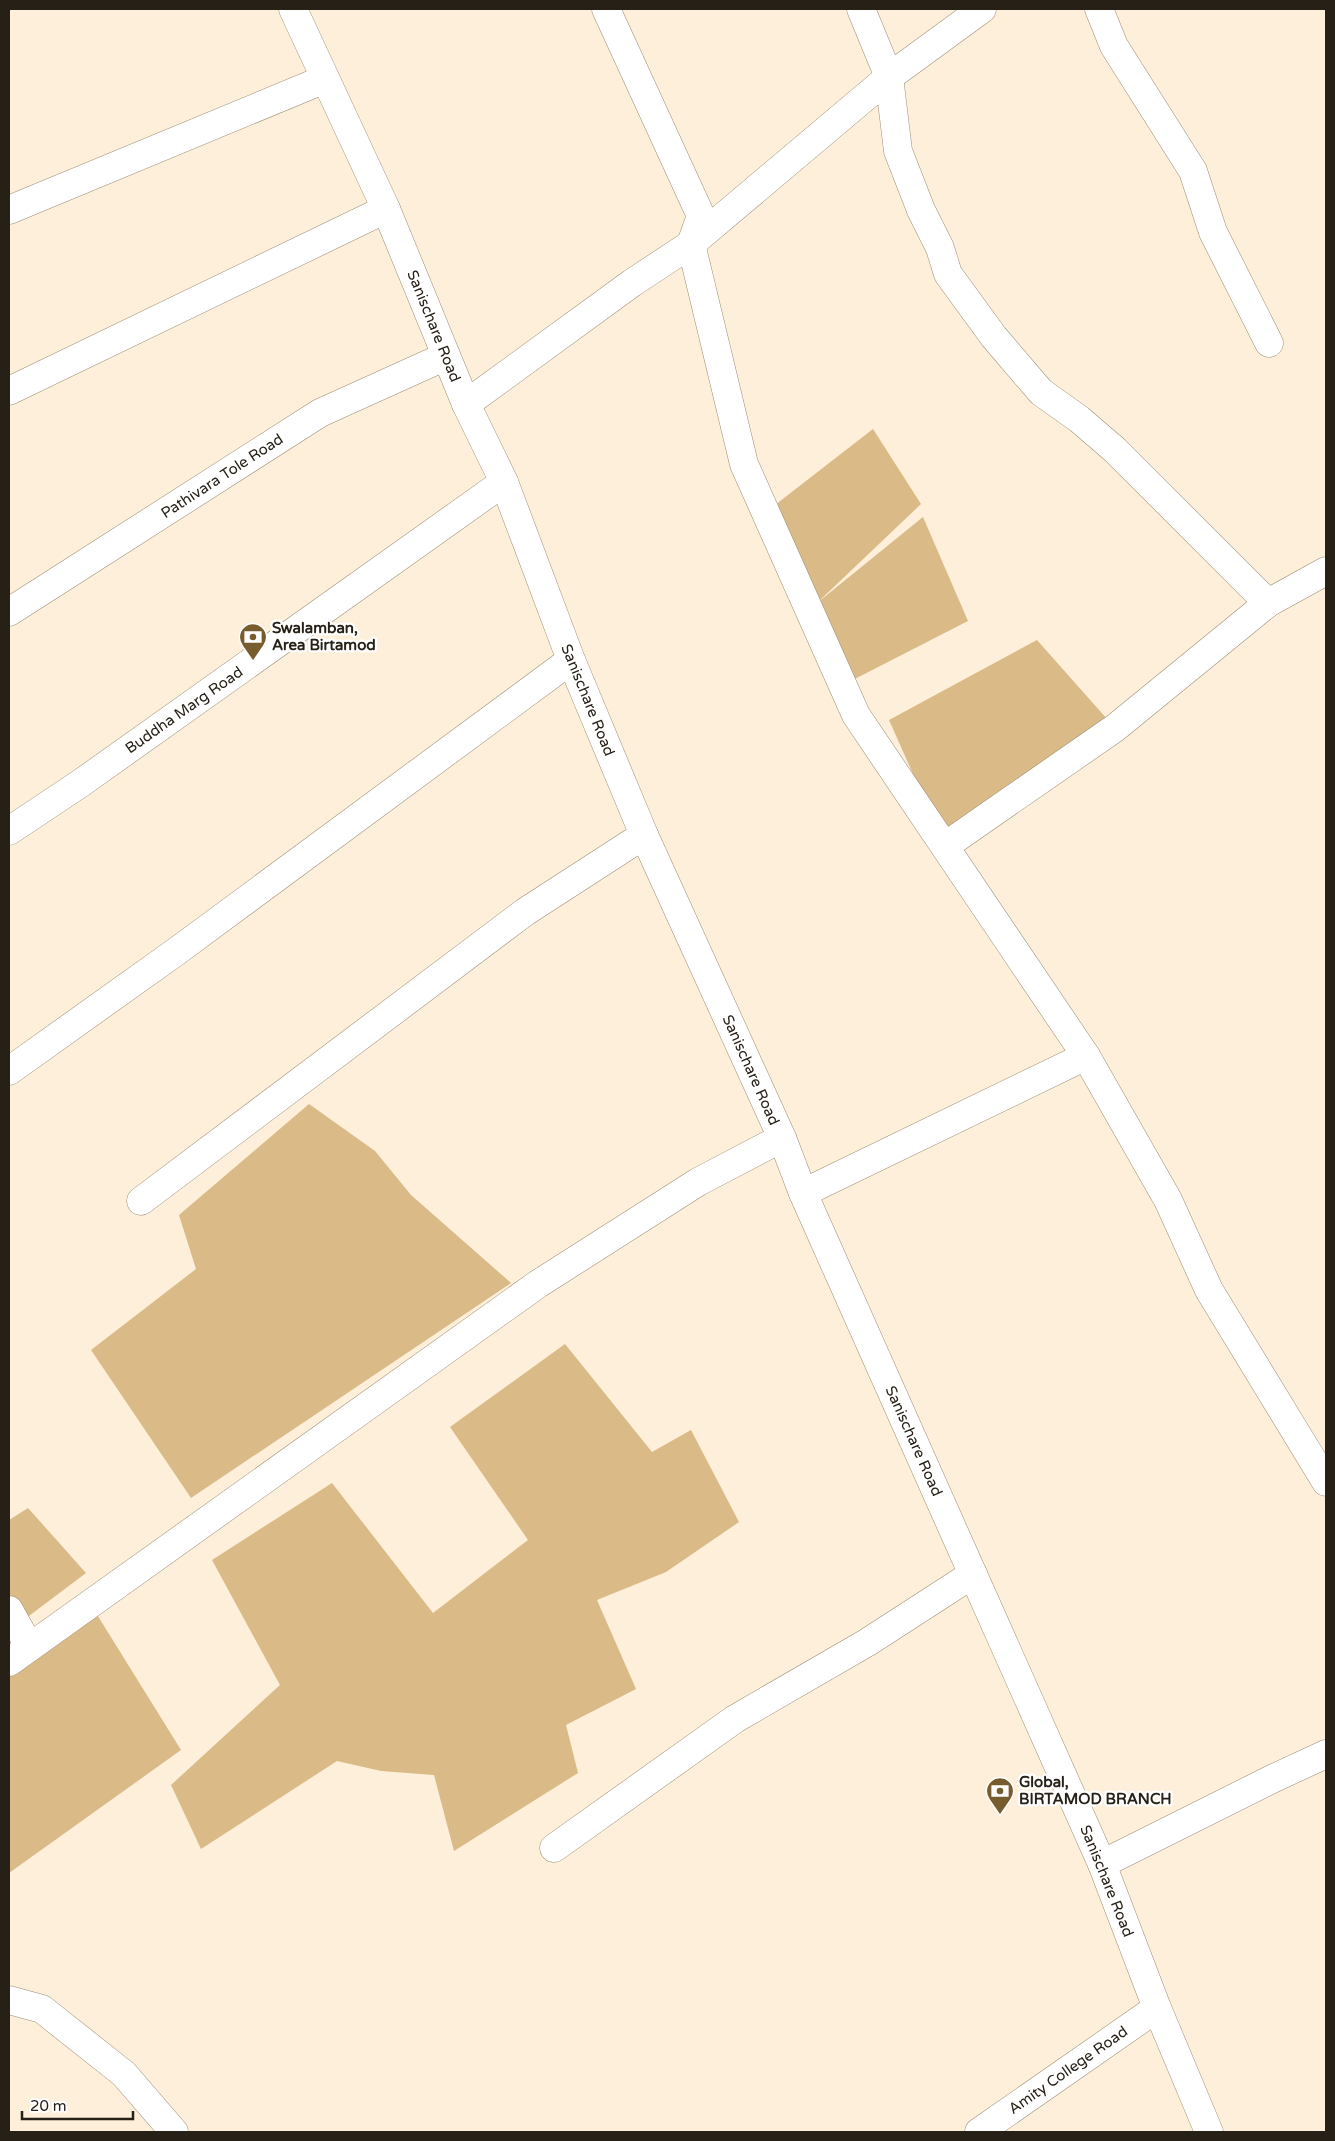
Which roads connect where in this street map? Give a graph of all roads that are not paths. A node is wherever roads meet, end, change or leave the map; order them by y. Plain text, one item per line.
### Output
1 (293, 9) edge
2 (606, 9) edge
3 (861, 9) edge
4 (982, 9) edge
5 (1099, 9) edge
6 (889, 77) junction
7 (325, 79) junction
8 (386, 208) junction
9 (9, 210) edge
10 (691, 244) junction
11 (1269, 343) dead end
12 (446, 356) junction
13 (9, 391) edge
14 (466, 404) junction
15 (504, 482) junction
16 (1326, 571) edge
17 (1268, 603) junction
18 (9, 612) edge
19 (571, 660) junction
20 (9, 831) edge
21 (644, 835) junction
22 (945, 846) junction
23 (1086, 1056) junction
24 (9, 1071) edge
25 (782, 1138) junction
26 (803, 1193) junction
27 (141, 1201) dead end
28 (1326, 1482) edge
29 (973, 1574) junction
30 (9, 1610) edge
31 (19, 1654) edge
32 (1326, 1754) edge
33 (554, 1848) dead end
34 (1102, 1864) junction
35 (9, 2000) edge
36 (1157, 2008) junction
37 (174, 2132) edge
38 (979, 2132) edge
39 (1209, 2132) edge

1 - 7 street, Sanischare Road
2 - 10 street
3 - 6 street
4 - 6 street
5 - 11 street
6 - 10 street
6 - 17 street
7 - 8 street, Sanischare Road
7 - 9 street
8 - 12 street, Sanischare Road
8 - 13 street
10 - 14 street
10 - 22 street
12 - 14 street, Sanischare Road
12 - 18 street, Pathivara Tole Road
14 - 15 street, Sanischare Road
15 - 19 street, Sanischare Road
15 - 20 street, Buddha Marg Road
16 - 17 street
17 - 22 street
19 - 21 street, Sanischare Road
19 - 24 street
21 - 25 street, Sanischare Road
21 - 27 street
22 - 23 street
23 - 26 street
23 - 28 street
25 - 26 street, Sanischare Road
25 - 31 street
26 - 29 street, Sanischare Road
29 - 33 street
29 - 34 street, Sanischare Road
30 - 31 street
32 - 34 street
34 - 36 street, Sanischare Road
35 - 37 street
36 - 38 street, Amity College Road
36 - 39 street, Sanischare Road

